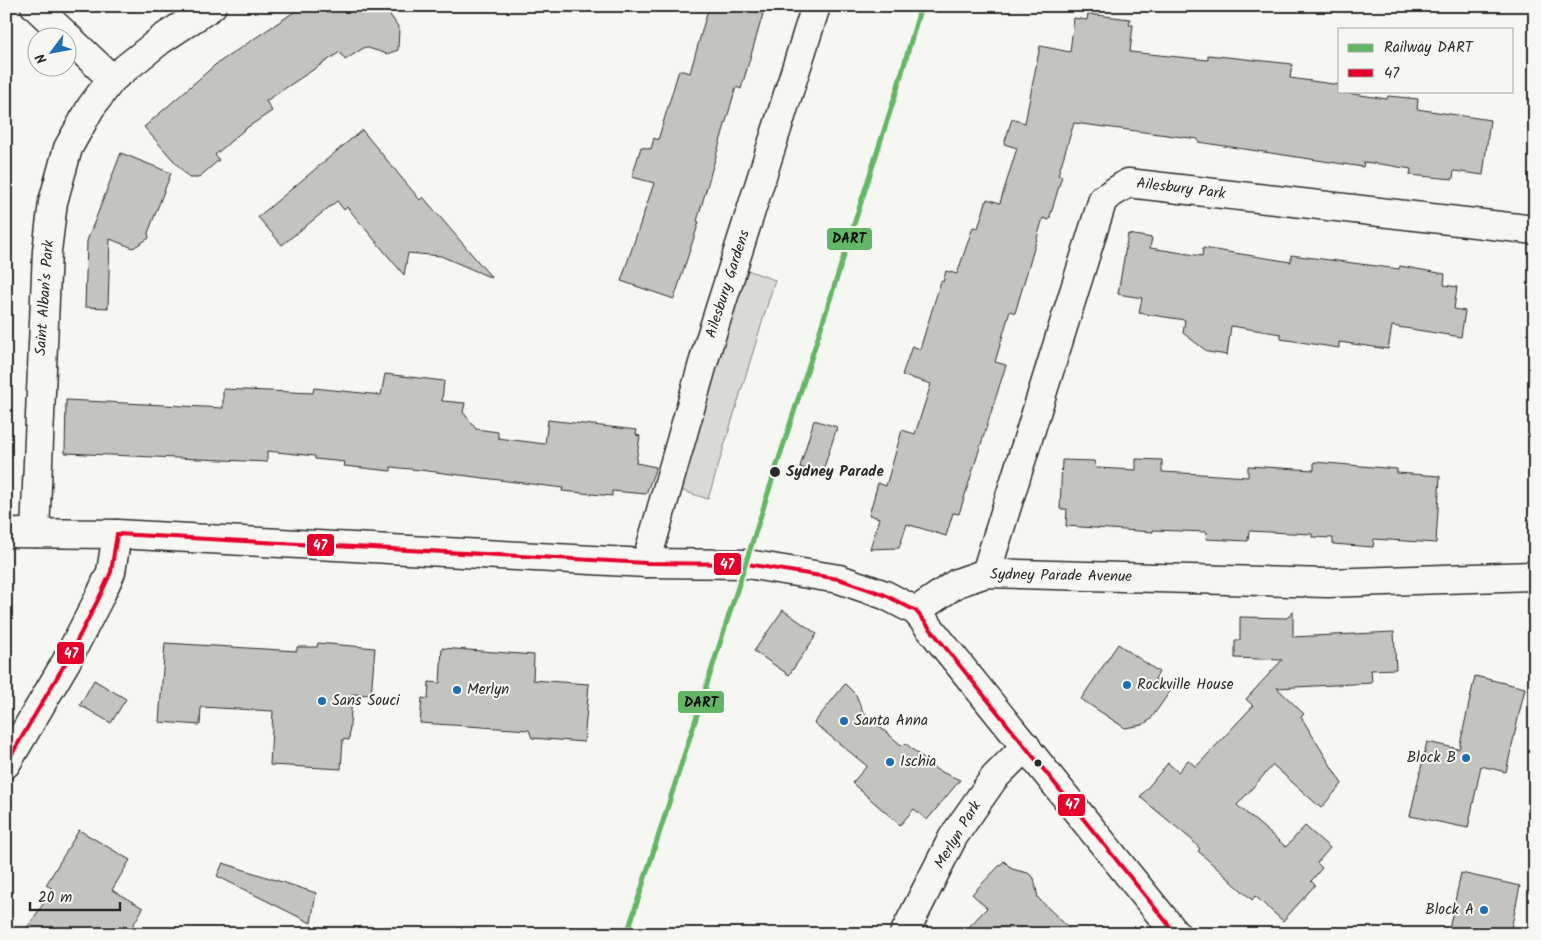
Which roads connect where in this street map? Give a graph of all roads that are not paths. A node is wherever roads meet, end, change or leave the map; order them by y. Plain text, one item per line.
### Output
1 (35, 6) edge
2 (212, 6) edge
3 (816, 6) edge
4 (112, 79) junction
5 (1535, 230) edge
6 (6, 532) edge
7 (34, 533) junction
8 (117, 534) junction
9 (646, 563) junction
10 (986, 573) junction
11 (1535, 576) edge
12 (916, 611) junction
13 (1026, 746) junction
14 (6, 764) edge
15 (904, 934) edge
16 (1176, 934) edge

1 - 4 street
2 - 4 street, Saint Alban's Park
3 - 9 street, Ailesbury Gardens
4 - 7 street, Saint Alban's Park
5 - 10 street, Ailesbury Park
6 - 7 street
7 - 8 street
8 - 9 street
8 - 14 street
9 - 12 street
10 - 11 street, Sydney Parade Avenue
10 - 12 street, Sydney Parade Avenue
12 - 13 street
13 - 15 street, Merlyn Park
13 - 16 street

